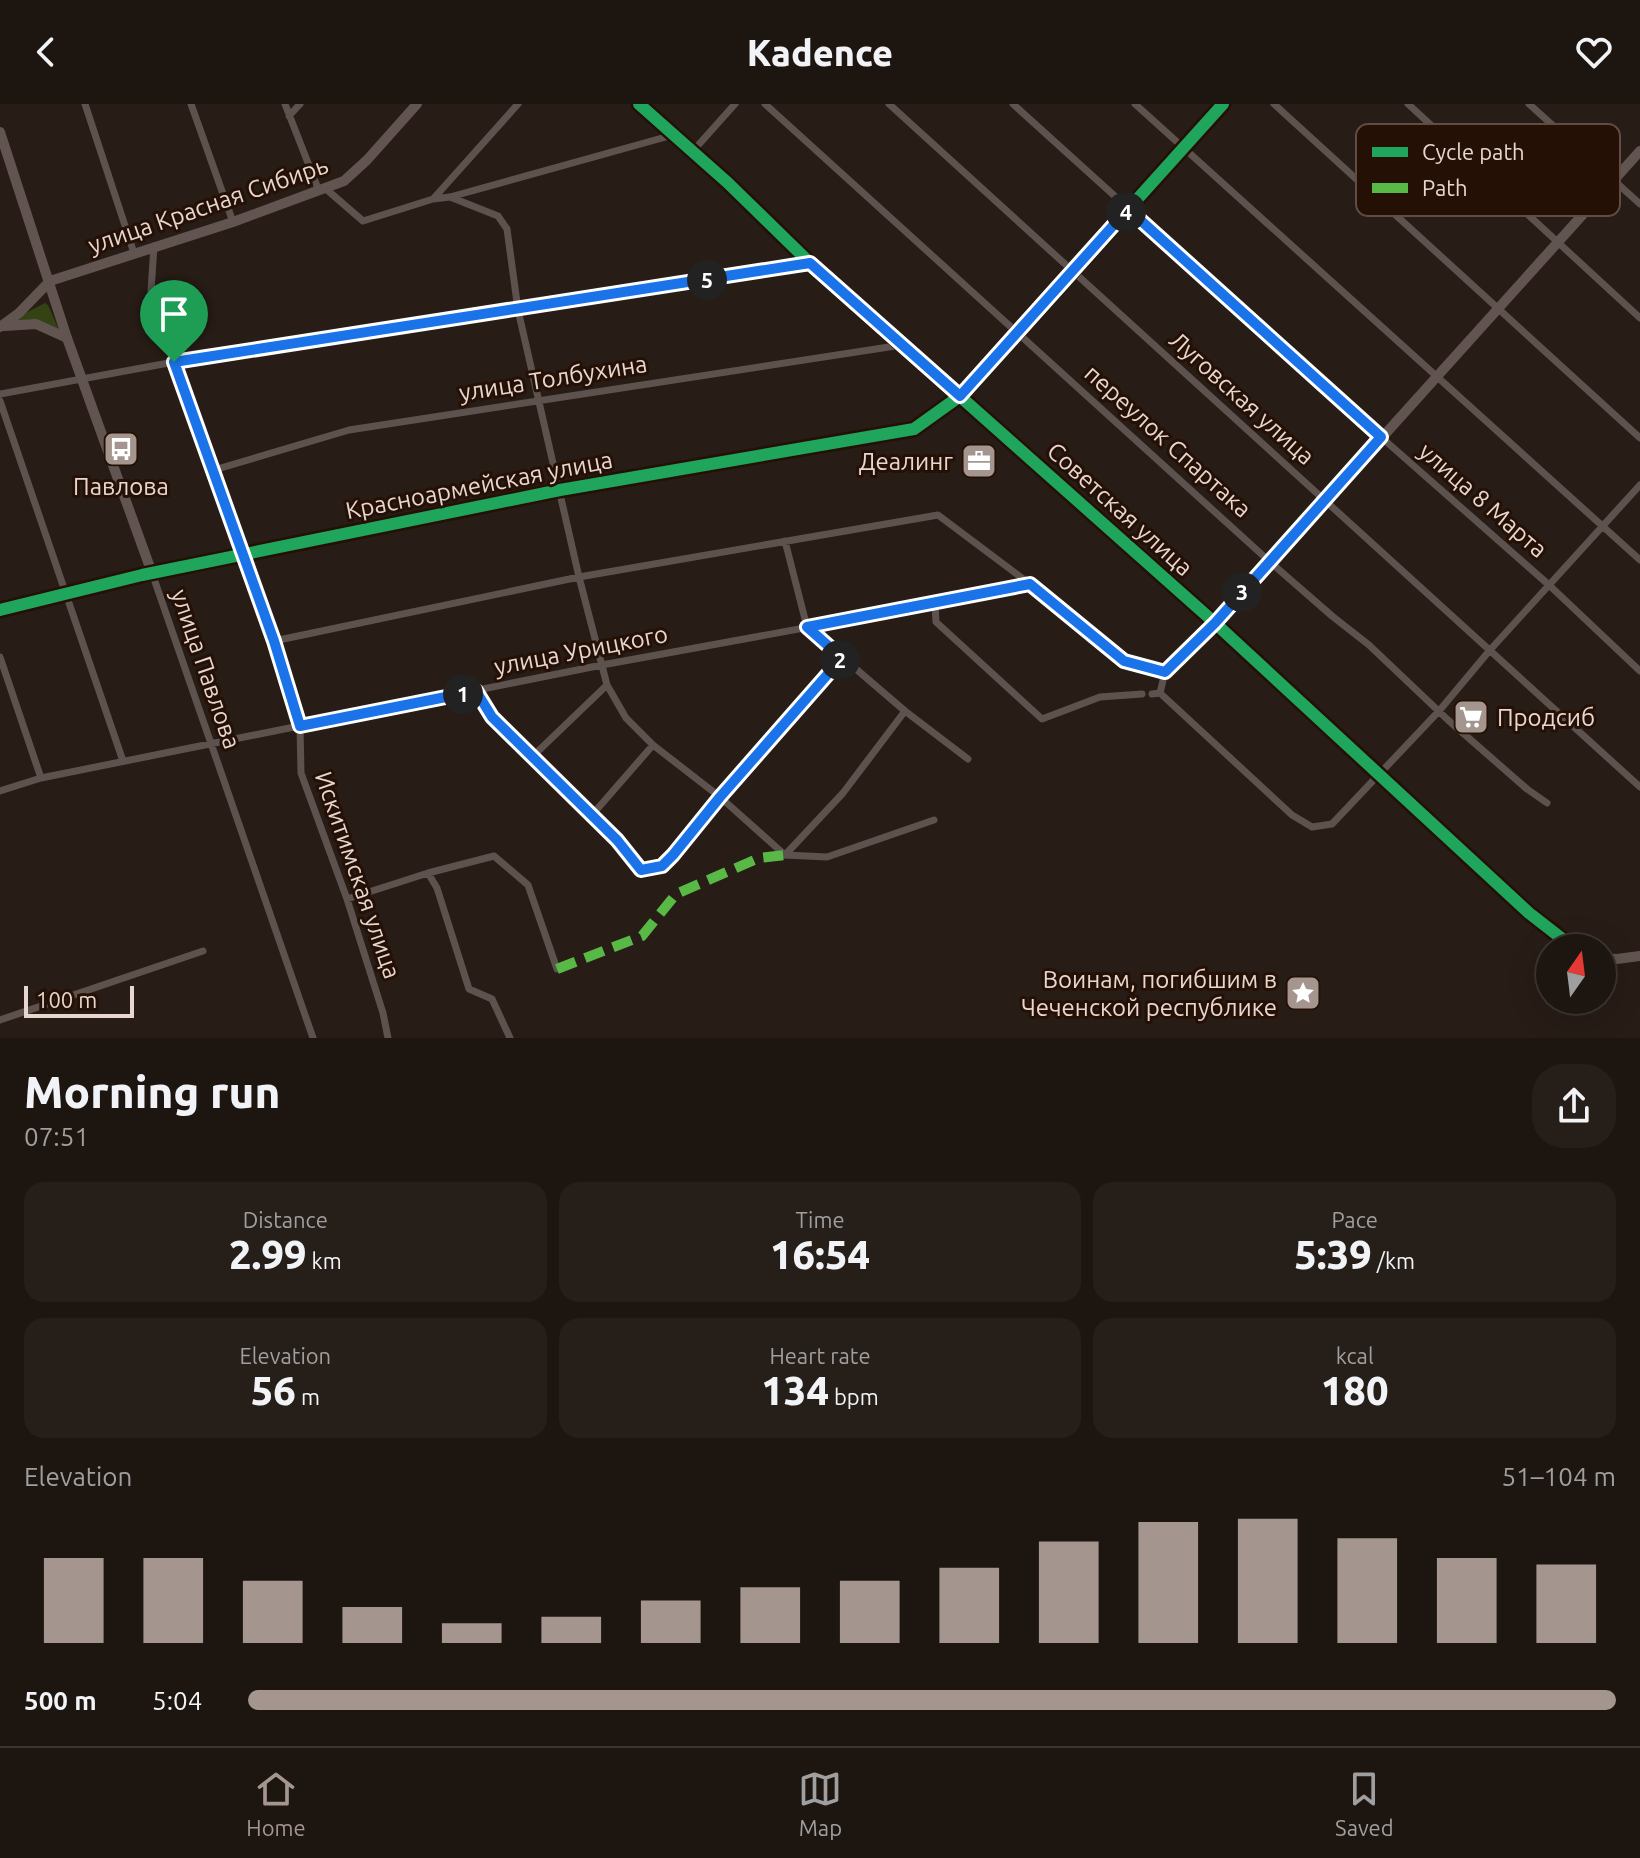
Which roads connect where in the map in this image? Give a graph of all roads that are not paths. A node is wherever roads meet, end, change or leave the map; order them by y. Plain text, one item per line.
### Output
1 (85, 104) edge
2 (191, 104) edge
3 (285, 104) edge
4 (300, 104) edge
5 (417, 104) edge
6 (518, 104) edge
7 (639, 104) edge
8 (735, 104) edge
9 (765, 104) edge
10 (889, 104) edge
11 (1013, 104) edge
12 (1135, 104) edge
13 (1223, 104) edge
14 (1274, 104) edge
15 (1408, 104) edge
16 (1529, 104) edge
17 (289, 116) junction
18 (1430, 124) edge
19 (1551, 124) edge
20 (0, 132) edge
21 (673, 135) junction
22 (1183, 148) junction
23 (693, 151) junction
24 (1640, 151) edge
25 (1620, 172) edge
26 (1356, 179) edge
27 (1620, 186) edge
28 (322, 190) junction
29 (450, 197) junction
30 (433, 199) junction
31 (1640, 204) edge
32 (1128, 209) junction
33 (1397, 216) edge
34 (1529, 216) edge
35 (1580, 216) edge
36 (233, 222) junction
37 (1557, 242) junction
38 (154, 246) junction
39 (134, 253) junction
40 (810, 263) junction
41 (1072, 271) junction
42 (50, 281) junction
43 (1497, 307) junction
44 (518, 310) junction
45 (1640, 318) edge
46 (1, 326) edge
47 (1018, 331) junction
48 (67, 338) junction
49 (902, 345) junction
50 (174, 362) junction
51 (1437, 375) junction
52 (82, 379) junction
53 (0, 394) edge
54 (960, 396) junction
55 (539, 399) junction
56 (0, 401) edge
57 (1381, 437) junction
58 (1640, 438) edge
59 (214, 470) junction
60 (1640, 485) edge
61 (560, 490) junction
62 (1325, 500) junction
63 (1602, 526) junction
64 (785, 541) junction
65 (244, 555) junction
66 (1640, 560) edge
67 (1269, 561) junction
68 (152, 573) junction
69 (579, 577) junction
70 (1030, 584) junction
71 (1549, 585) junction
72 (66, 593) junction
73 (935, 604) junction
74 (0, 610) edge
75 (1215, 623) junction
76 (807, 627) junction
77 (274, 641) junction
78 (1490, 650) junction
79 (0, 657) edge
80 (842, 658) junction
81 (602, 665) junction
82 (1640, 671) edge
83 (1165, 672) junction
84 (607, 685) junction
85 (476, 691) junction
86 (1142, 694) dead end
87 (905, 711) junction
88 (1439, 711) junction
89 (300, 726) junction
90 (211, 743) junction
91 (653, 745) junction
92 (533, 756) junction
93 (968, 759) dead end
94 (123, 761) junction
95 (1377, 775) junction
96 (41, 778) junction
97 (1640, 787) edge
98 (0, 791) edge
99 (720, 797) junction
100 (1547, 803) dead end
101 (592, 815) junction
102 (934, 820) dead end
103 (785, 855) junction
104 (428, 873) junction
105 (347, 899) junction
106 (1556, 934) edge
107 (203, 951) dead end
108 (1640, 956) edge
109 (1616, 959) edge
110 (557, 969) dead end
111 (0, 1020) edge
112 (313, 1038) edge
113 (388, 1038) edge
114 (510, 1038) edge

1 - 39 street
2 - 36 street
3 - 17 street
4 - 17 street
5 - 28 street, улица Красная Сибирь
6 - 30 street
7 - 21 street, Советская улица
8 - 23 street
9 - 47 street, переулок Спартака
10 - 41 street, Луговская улица
11 - 32 street, улица 8 Марта
12 - 22 street
13 - 22 street
14 - 26 street
15 - 18 street
16 - 19 street
17 - 28 street
20 - 42 street, улица Павлова
21 - 23 street, Советская улица
21 - 29 street
22 - 32 street
22 - 51 street
23 - 40 street, Советская улица
24 - 25 street
27 - 31 street
28 - 30 street
28 - 36 street, улица Красная Сибирь
29 - 30 street
29 - 44 street
32 - 41 street
32 - 57 street, улица 8 Марта
33 - 43 street
34 - 37 street
35 - 37 street
36 - 38 street, улица Красная Сибирь
37 - 43 street
37 - 45 street
38 - 39 street, улица Красная Сибирь
38 - 50 street, Искитимская улица
39 - 42 street, улица Красная Сибирь
40 - 44 street
40 - 49 street, Советская улица
41 - 47 street
41 - 62 street, Луговская улица
42 - 46 street, улица Красная Сибирь
42 - 48 street, улица Павлова
43 - 51 street
43 - 58 street
44 - 50 street
44 - 55 street
46 - 48 street
47 - 54 street
47 - 67 street, переулок Спартака
48 - 52 street, улица Павлова
49 - 54 street, Советская улица
49 - 55 street, улица Толбухина
50 - 52 street
50 - 59 street, Искитимская улица
51 - 57 street
51 - 63 street
52 - 53 street
52 - 68 street, улица Павлова
54 - 61 street, Красноармейская улица
54 - 75 street, Советская улица
55 - 59 street, улица Толбухина
55 - 61 street
56 - 72 street
57 - 62 street
57 - 71 street, улица 8 Марта
59 - 65 street, Искитимская улица
60 - 63 street
61 - 65 street, Красноармейская улица
61 - 69 street
62 - 67 street
62 - 78 street, Луговская улица
63 - 66 street
63 - 71 street
64 - 69 street
64 - 70 street
64 - 76 street
65 - 68 street, Красноармейская улица
65 - 77 street, Искитимская улица
67 - 75 street
67 - 88 street, переулок Спартака
68 - 72 street, Красноармейская улица
68 - 90 street, улица Павлова
69 - 77 street
69 - 81 street
70 - 73 street, улица Урицкого
70 - 83 street
71 - 78 street
71 - 82 street, улица 8 Марта
72 - 74 street, Красноармейская улица
72 - 94 street
73 - 76 street, улица Урицкого
73 - 86 street
75 - 83 street
75 - 95 street, Советская улица
76 - 80 street
76 - 81 street, улица Урицкого
77 - 89 street, Искитимская улица
78 - 88 street
78 - 97 street, Луговская улица
79 - 96 street
80 - 87 street
80 - 99 street
81 - 84 street
81 - 85 street, улица Урицкого
83 - 95 street
84 - 91 street
84 - 92 street
85 - 89 street, улица Урицкого
85 - 92 street
87 - 93 street
87 - 103 street
88 - 95 street
88 - 100 street, переулок Спартака
89 - 90 street, улица Урицкого
89 - 105 street, Искитимская улица
90 - 94 street, улица Урицкого
90 - 112 street, улица Павлова
91 - 99 street
91 - 101 street
92 - 101 street
94 - 96 street, улица Урицкого
95 - 106 street, Советская улица
96 - 98 street, улица Урицкого
99 - 101 street
99 - 103 street
102 - 103 street
104 - 105 street
104 - 110 street
104 - 114 street
105 - 113 street, Искитимская улица
107 - 111 street
108 - 109 street

